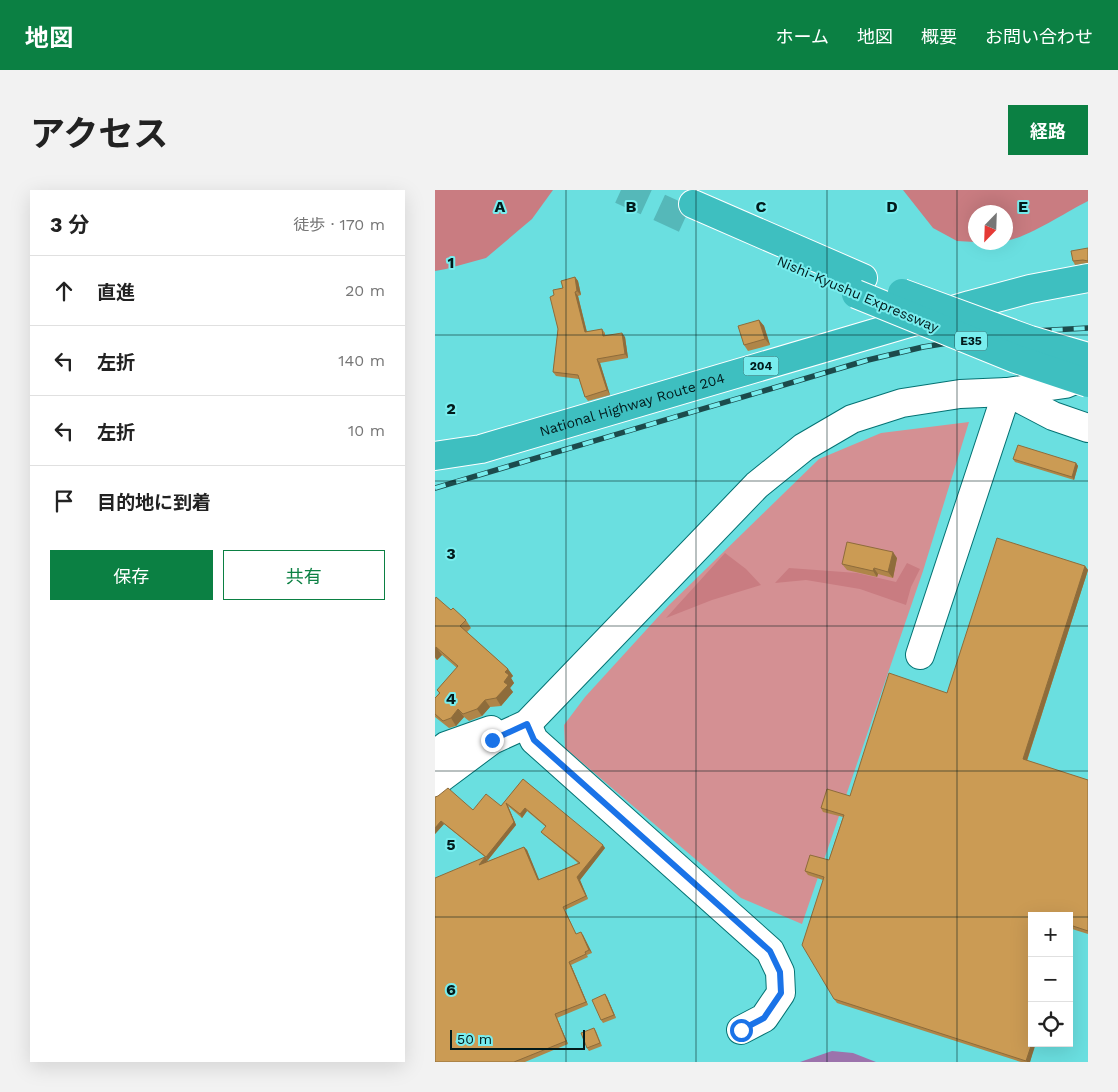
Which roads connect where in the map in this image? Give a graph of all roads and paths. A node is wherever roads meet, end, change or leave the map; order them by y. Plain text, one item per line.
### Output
1 (690, 212) tunnel mouth
2 (1088, 278) edge
3 (860, 286) junction
4 (1088, 357) edge
5 (1088, 372) edge
6 (1088, 383) edge
7 (1007, 392) junction
8 (1088, 428) edge
9 (435, 456) edge
10 (921, 655) dead end
11 (527, 724) junction
12 (435, 754) edge
13 (435, 785) edge
14 (741, 1030) dead end

1 - 3 highway, Nishi-Kyushu Expressway / E35
2 - 9 highway, National Highway Route 204 / 204
3 - 4 highway, bridge
3 - 5 highway, Nishi-Kyushu Expressway / E35, bridge
3 - 6 highway, Nishi-Kyushu Expressway / E35, bridge
5 - 7 street
7 - 8 street
7 - 10 street
7 - 11 street
11 - 12 street
11 - 13 street
11 - 14 street

